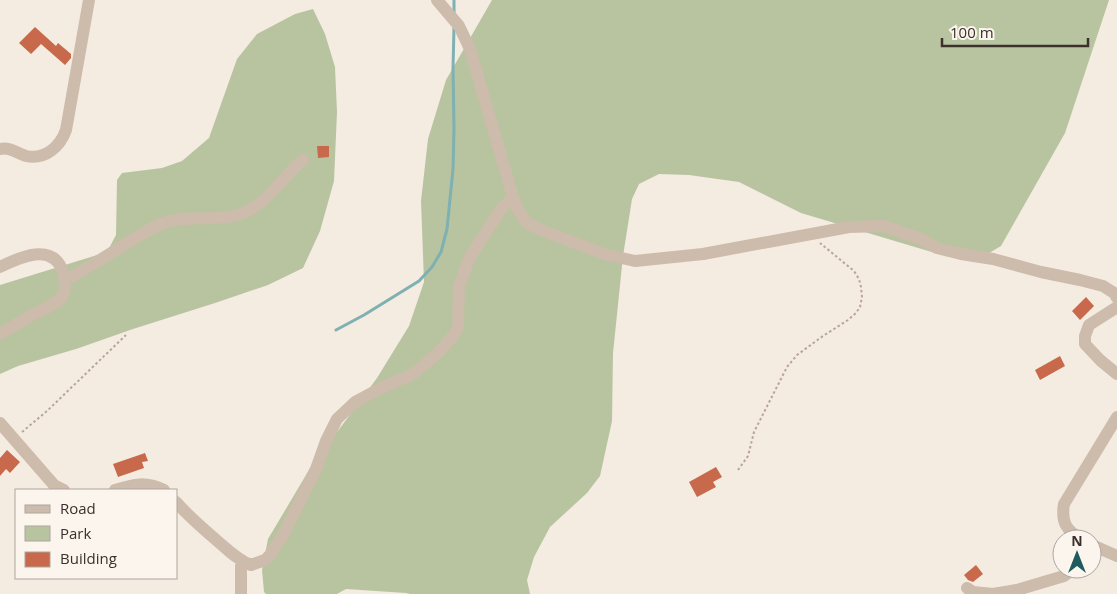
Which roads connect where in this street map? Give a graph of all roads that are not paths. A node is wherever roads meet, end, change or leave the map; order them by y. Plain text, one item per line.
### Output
1 (89, 0) edge
2 (437, 0) edge
3 (0, 149) edge
4 (303, 160) dead end
5 (513, 197) junction
6 (0, 268) edge
7 (64, 279) junction
8 (1117, 298) edge
9 (1117, 307) edge
10 (0, 334) edge
11 (1117, 374) edge
12 (1117, 417) edge
13 (0, 422) edge
14 (62, 489) edge
15 (119, 489) edge
16 (162, 489) edge
17 (178, 504) edge
18 (1068, 529) edge
19 (1102, 549) edge
20 (1117, 556) edge
21 (242, 561) junction
22 (1054, 579) edge
23 (967, 588) dead end
24 (241, 594) edge

1 - 3 street
2 - 5 street
4 - 7 street
5 - 8 street
5 - 21 street
6 - 7 street
7 - 10 street
9 - 11 street
12 - 18 street
13 - 14 street
15 - 16 street
17 - 21 street
19 - 20 street
21 - 24 street
22 - 23 street

